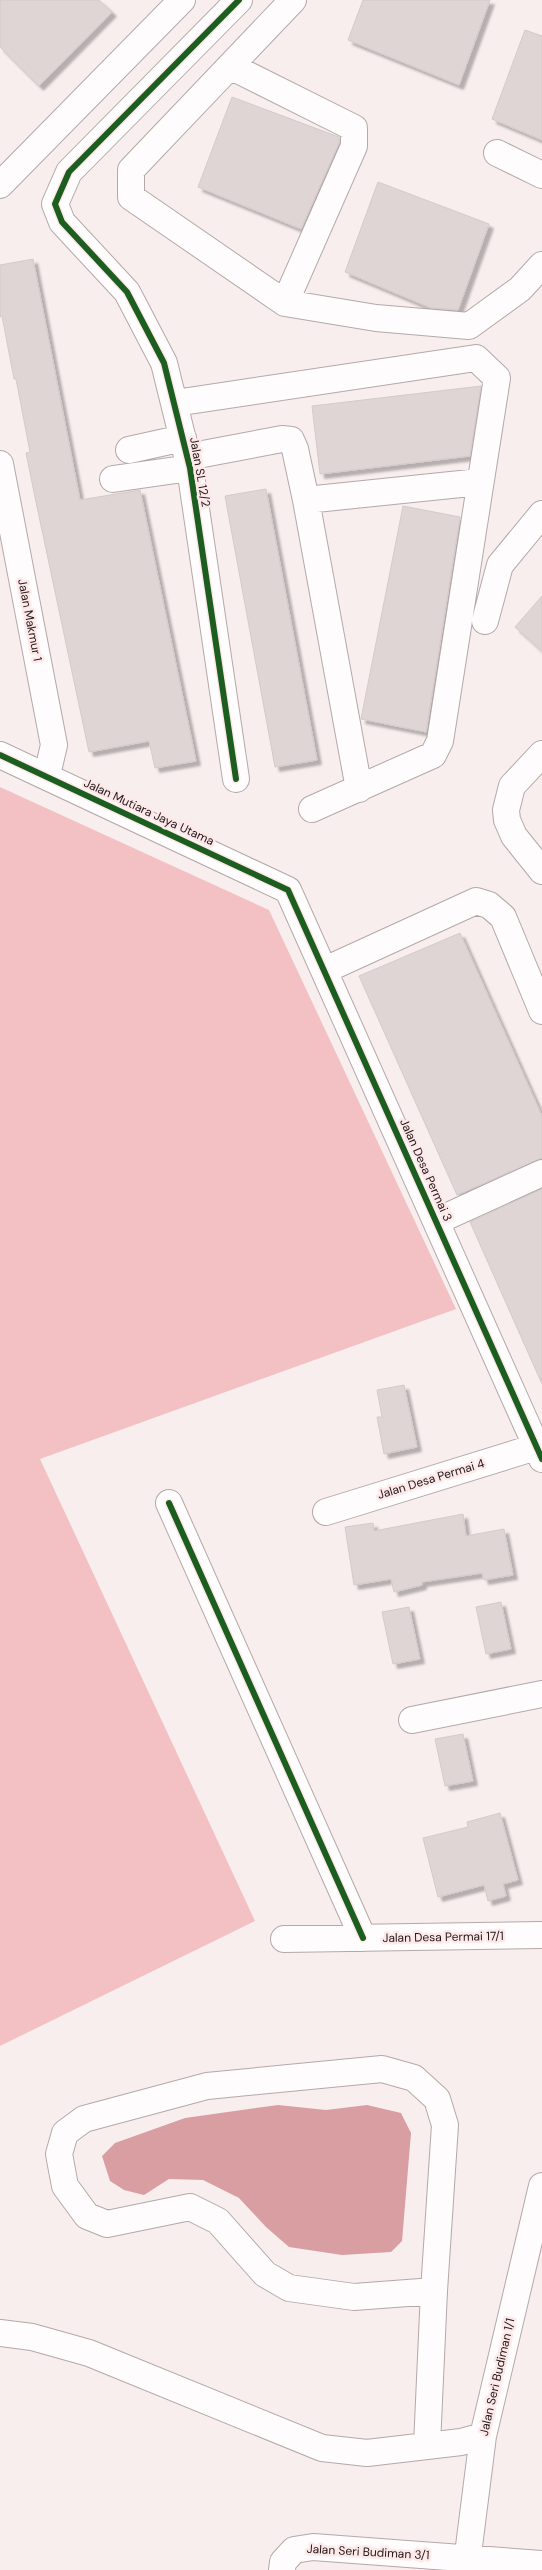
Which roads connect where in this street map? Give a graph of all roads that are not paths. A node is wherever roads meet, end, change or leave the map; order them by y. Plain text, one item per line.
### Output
1 (238, 0) edge
2 (293, 0) edge
3 (179, 1) edge
4 (230, 66) junction
5 (497, 153) dead end
6 (542, 175) edge
7 (0, 185) edge
8 (542, 265) edge
9 (285, 303) junction
10 (175, 403) junction
11 (129, 450) dead end
12 (187, 454) junction
13 (0, 464) edge
14 (113, 479) dead end
15 (480, 482) junction
16 (306, 500) junction
17 (542, 514) edge
18 (486, 621) dead end
19 (542, 754) edge
20 (0, 755) edge
21 (47, 776) junction
22 (236, 779) dead end
23 (359, 790) junction
24 (312, 808) dead end
25 (542, 871) edge
26 (288, 890) joint
27 (325, 970) junction
28 (542, 1011) edge
29 (542, 1173) edge
30 (437, 1221) junction
31 (539, 1453) edge
32 (169, 1503) dead end
33 (326, 1512) dead end
34 (542, 1694) edge
35 (412, 1720) dead end
36 (542, 1935) edge
37 (363, 1938) junction
38 (284, 1939) dead end
39 (542, 2186) edge
40 (434, 2292) junction
41 (0, 2333) edge
42 (483, 2436) junction
43 (427, 2445) junction
44 (466, 2564) edge
45 (542, 2564) edge
46 (282, 2570) edge

1 - 10 street, Jalan SL 12/2
2 - 4 street
3 - 7 street
4 - 9 street
4 - 9 street
5 - 6 street
8 - 9 street
10 - 12 street, Jalan SL 12/2
10 - 15 street
11 - 12 street
12 - 14 street
12 - 16 street, Jalan SL 12/2
12 - 22 street, Jalan SL 12/2
13 - 21 street, Jalan Makmur 1
15 - 16 street
15 - 23 street
16 - 23 street, Jalan SL 12/2
17 - 18 street
19 - 25 street
20 - 21 street, Jalan Mutiara Jaya Utama
21 - 26 street, Jalan Mutiara Jaya Utama
23 - 24 street
26 - 27 street, Jalan Desa Permai 3
27 - 28 street
27 - 30 street, Jalan Desa Permai 3
29 - 30 street
30 - 31 street, Jalan Desa Permai 3
31 - 33 street, Jalan Desa Permai 4
32 - 37 street
34 - 35 street
36 - 37 street, Jalan Desa Permai 17/1
37 - 38 street, Jalan Desa Permai 17/1
39 - 42 street, Jalan Seri Budiman 1/1
40 - 40 street
40 - 43 street
41 - 43 street
42 - 43 street
42 - 44 street, Jalan Seri Budiman 1/1
44 - 45 street
44 - 46 street, Jalan Seri Budiman 3/1

